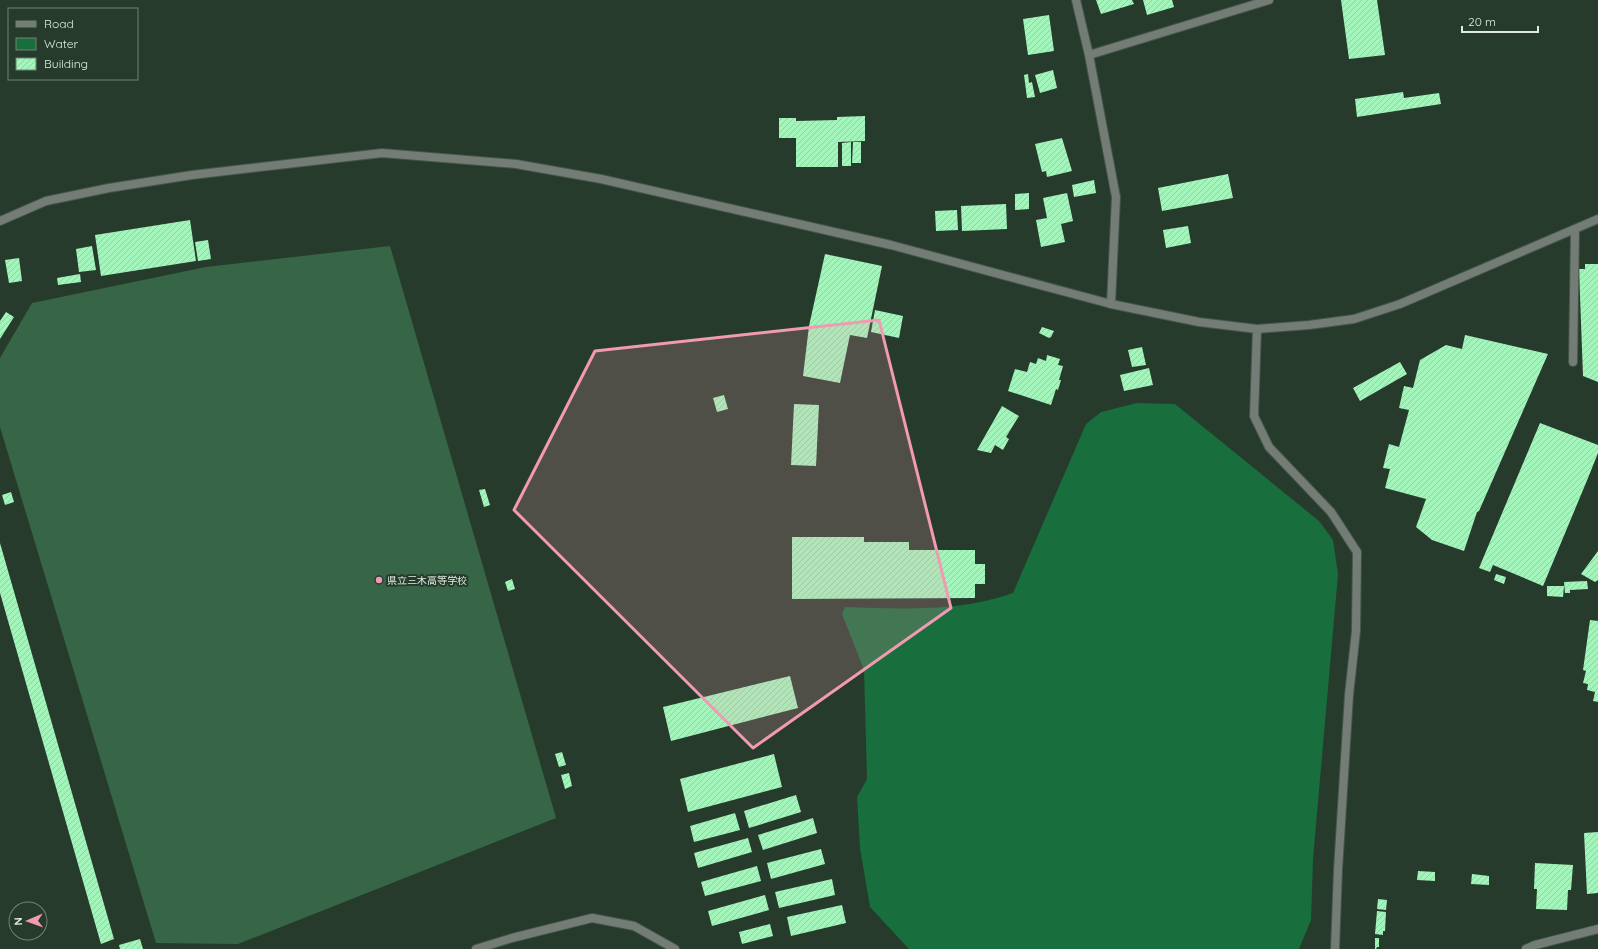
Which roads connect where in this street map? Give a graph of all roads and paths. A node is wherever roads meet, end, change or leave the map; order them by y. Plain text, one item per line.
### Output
1 (1076, 0) edge
2 (1269, 0) edge
3 (1089, 55) junction
4 (1598, 219) edge
5 (0, 221) edge
6 (1575, 230) junction
7 (1111, 304) junction
8 (1257, 328) junction
9 (1573, 362) dead end
10 (1598, 929) edge
11 (476, 949) edge
12 (676, 949) edge
13 (1336, 949) edge
14 (1526, 949) edge

1 - 3 street
2 - 3 street
3 - 7 street
4 - 6 street
5 - 7 street
6 - 8 street
6 - 9 street
7 - 8 street
8 - 13 street
10 - 14 street
11 - 12 street

